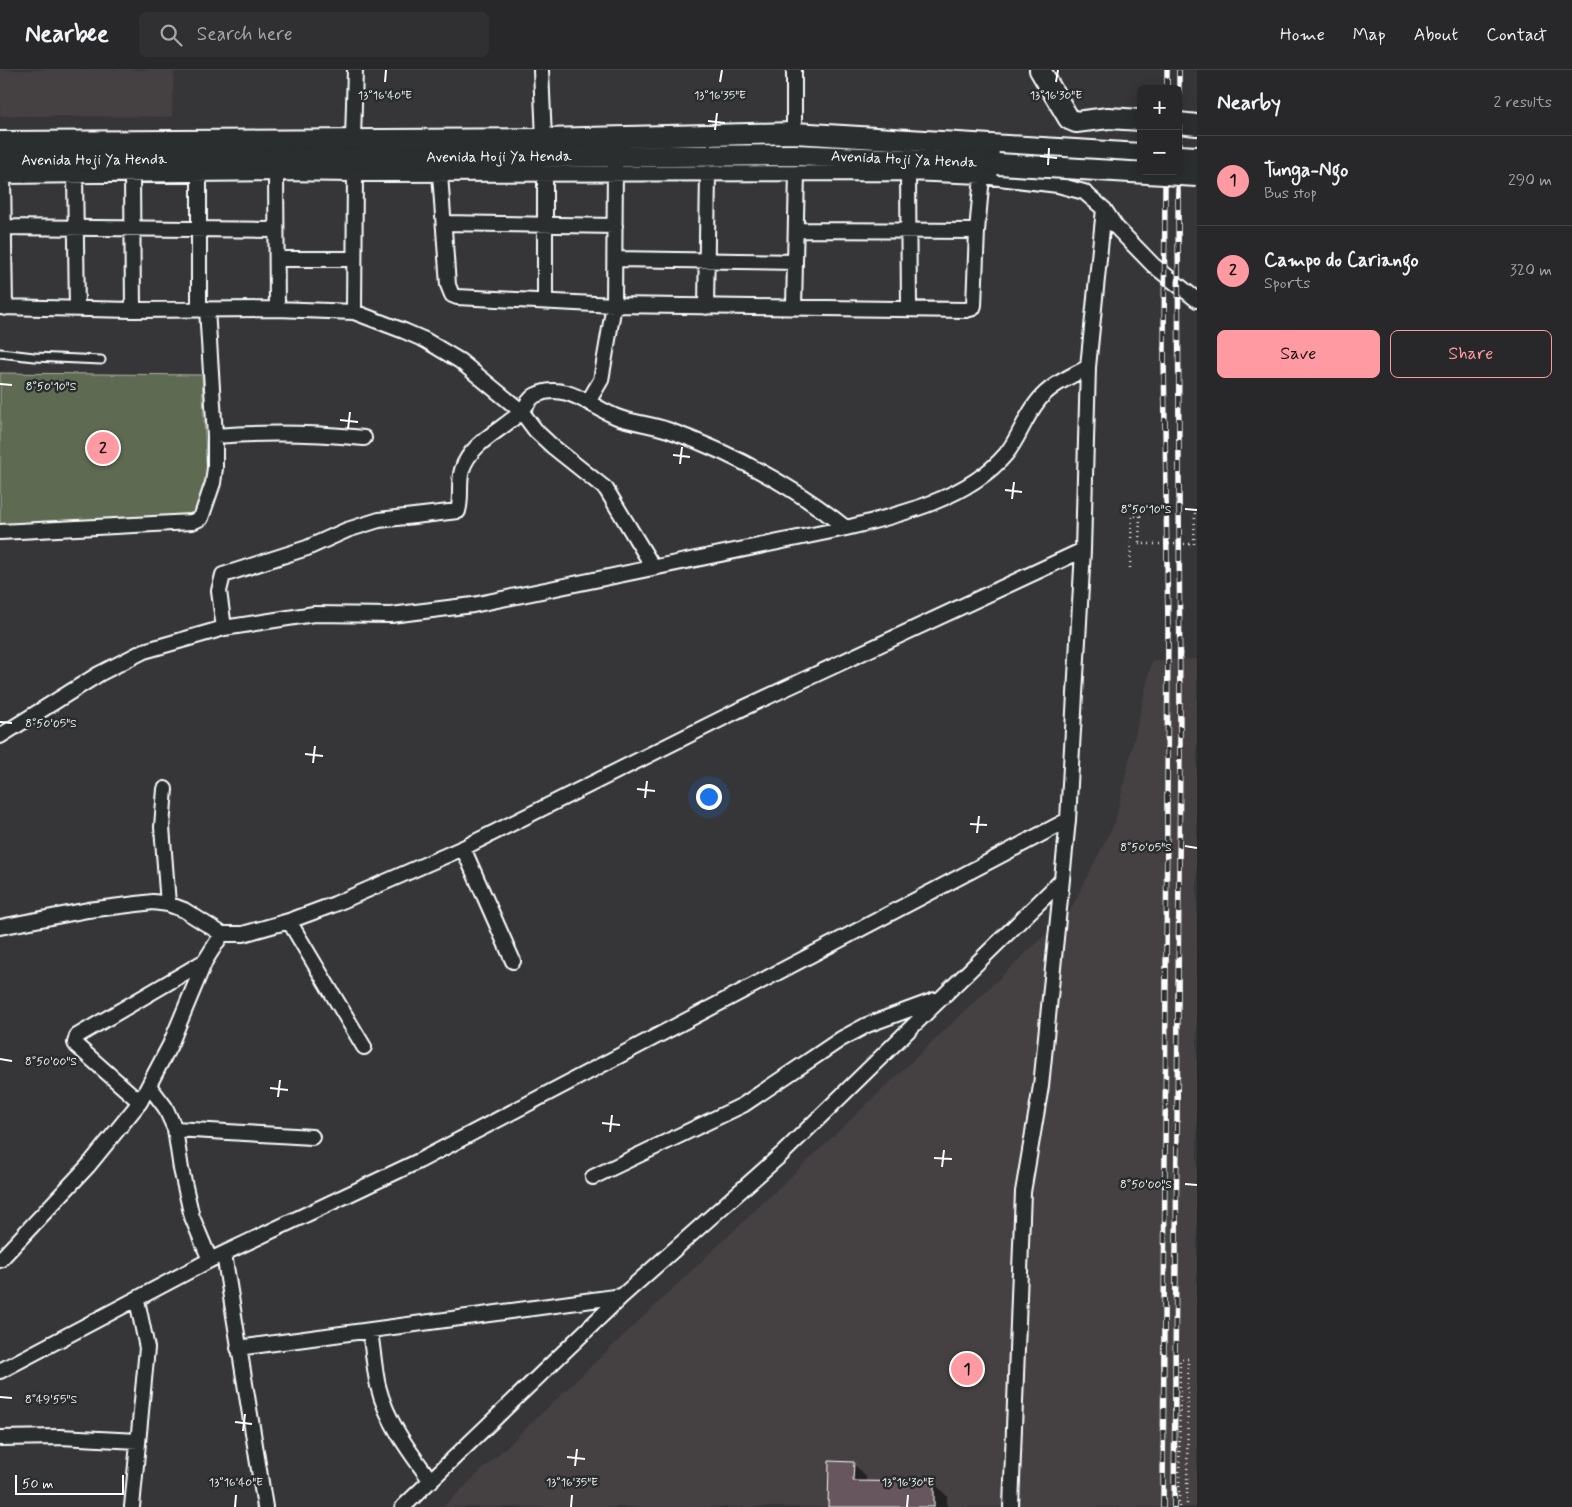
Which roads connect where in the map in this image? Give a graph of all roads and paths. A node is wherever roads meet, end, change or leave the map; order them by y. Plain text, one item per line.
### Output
1 (355, 70) edge
2 (542, 70) edge
3 (794, 70) edge
4 (1040, 70) edge
5 (1137, 120) edge
6 (1182, 123) edge
7 (1197, 125) edge
8 (794, 133) junction
9 (544, 139) junction
10 (353, 140) junction
11 (0, 142) edge
12 (1137, 154) edge
13 (998, 155) junction
14 (1182, 156) edge
15 (1197, 157) edge
16 (616, 165) junction
17 (1, 171) edge
18 (276, 173) junction
19 (708, 173) junction
20 (797, 173) junction
21 (908, 173) junction
22 (132, 174) junction
23 (199, 174) junction
24 (355, 174) junction
25 (440, 174) junction
26 (545, 174) junction
27 (75, 175) junction
28 (982, 176) junction
29 (1197, 176) edge
30 (1104, 209) junction
31 (444, 223) junction
32 (546, 225) junction
33 (615, 226) junction
34 (3, 227) edge
35 (76, 228) junction
36 (133, 229) junction
37 (198, 230) junction
38 (276, 230) junction
39 (796, 230) junction
40 (908, 231) junction
41 (977, 231) junction
42 (277, 259) junction
43 (354, 259) junction
44 (614, 259) junction
45 (706, 261) junction
46 (795, 262) junction
47 (1197, 300) edge
48 (545, 301) junction
49 (614, 305) junction
50 (706, 307) junction
51 (794, 307) junction
52 (2, 308) edge
53 (203, 308) junction
54 (909, 308) junction
55 (77, 309) junction
56 (277, 309) junction
57 (133, 310) junction
58 (354, 312) junction
59 (0, 353) edge
60 (101, 360) dead end
61 (1088, 367) junction
62 (588, 402) junction
63 (522, 411) junction
64 (215, 436) junction
65 (364, 438) dead end
66 (1197, 512) edge
67 (846, 528) junction
68 (0, 532) edge
69 (1083, 550) junction
70 (653, 567) junction
71 (1130, 568) dead end
72 (224, 628) junction
73 (0, 736) edge
74 (165, 789) dead end
75 (1068, 820) junction
76 (463, 848) junction
77 (1061, 881) junction
78 (168, 904) junction
79 (289, 921) junction
80 (0, 927) edge
81 (222, 934) junction
82 (205, 961) junction
83 (513, 961) dead end
84 (938, 999) junction
85 (364, 1047) dead end
86 (150, 1087) junction
87 (140, 1102) junction
88 (175, 1129) junction
89 (312, 1138) dead end
90 (592, 1177) dead end
91 (224, 1254) junction
92 (0, 1260) edge
93 (210, 1260) junction
94 (622, 1296) junction
95 (137, 1300) junction
96 (370, 1332) junction
97 (238, 1348) junction
98 (0, 1371) edge
99 (0, 1438) edge
100 (138, 1441) junction
101 (431, 1481) junction
102 (132, 1507) edge
103 (265, 1507) edge
104 (403, 1507) edge
105 (1011, 1507) edge
106 (1180, 1507) edge
107 (1187, 1507) edge

1 - 10 street
2 - 9 street
3 - 8 street
4 - 5 main road
6 - 7 main road
8 - 9 main road, Avenida Hoji Ya Henda
8 - 13 main road, Avenida Hoji Ya Henda
9 - 10 main road, Avenida Hoji Ya Henda
10 - 11 main road, Avenida Hoji Ya Henda
12 - 13 main road
13 - 16 main road, Avenida Hoji Ya Henda
13 - 29 main road, bridge
14 - 15 main road, bridge
16 - 17 main road, Avenida Hoji Ya Henda
16 - 19 street, Avenida Hoji Ya Henda
16 - 26 street, Avenida Hoji Ya Henda
16 - 33 street
17 - 27 street, Avenida Hoji Ya Henda
17 - 34 street
18 - 23 street, Avenida Hoji Ya Henda
18 - 24 street, Avenida Hoji Ya Henda
18 - 38 street
19 - 20 street, Avenida Hoji Ya Henda
19 - 45 street
20 - 21 street, Avenida Hoji Ya Henda
20 - 39 street
21 - 28 street, Avenida Hoji Ya Henda
21 - 40 street
22 - 23 street, Avenida Hoji Ya Henda
22 - 27 street, Avenida Hoji Ya Henda
22 - 36 street
23 - 37 street
24 - 25 street, Avenida Hoji Ya Henda
24 - 43 street
25 - 26 street, Avenida Hoji Ya Henda
25 - 31 street
26 - 32 street
27 - 35 street
28 - 30 street, Avenida Hoji Ya Henda
28 - 41 street
30 - 47 street, Avenida Hoji Ya Henda
30 - 61 street
31 - 32 street
31 - 48 street
32 - 33 street
32 - 48 street
33 - 44 street
34 - 35 street
34 - 52 street
35 - 36 street
35 - 55 street
36 - 37 street
36 - 57 street
37 - 38 street
37 - 53 street
38 - 42 street
39 - 40 street
39 - 46 street
40 - 41 street
40 - 54 street
41 - 54 street
42 - 43 street
42 - 56 street
43 - 58 street
44 - 45 street
44 - 49 street
45 - 46 street
45 - 50 street
46 - 51 street
48 - 49 street
49 - 50 street
49 - 62 street
50 - 51 street
51 - 54 street
52 - 55 street
53 - 56 street
53 - 57 street
53 - 64 street
55 - 57 street
56 - 58 street
58 - 63 street
59 - 60 lane
61 - 67 street
61 - 69 street
62 - 63 street
62 - 67 street
63 - 70 street
63 - 72 street
64 - 65 street
64 - 68 street
66 - 71 path, bridge
67 - 70 street
69 - 75 street
69 - 76 street
70 - 72 street
72 - 73 street
74 - 78 street
75 - 77 street
75 - 91 street
76 - 79 street
76 - 83 street
77 - 84 street
77 - 105 street
78 - 80 street
78 - 81 street
79 - 81 street
79 - 85 street
81 - 82 street
82 - 86 street
82 - 87 street
84 - 90 street
84 - 94 street
86 - 87 street
86 - 88 street
87 - 92 street
88 - 89 street
88 - 93 street
91 - 93 street
91 - 97 street
93 - 95 street
94 - 96 street
94 - 101 street
95 - 98 street
95 - 100 street
96 - 97 street
96 - 101 street
97 - 103 street
99 - 100 street
100 - 102 street
101 - 104 street
106 - 107 path

